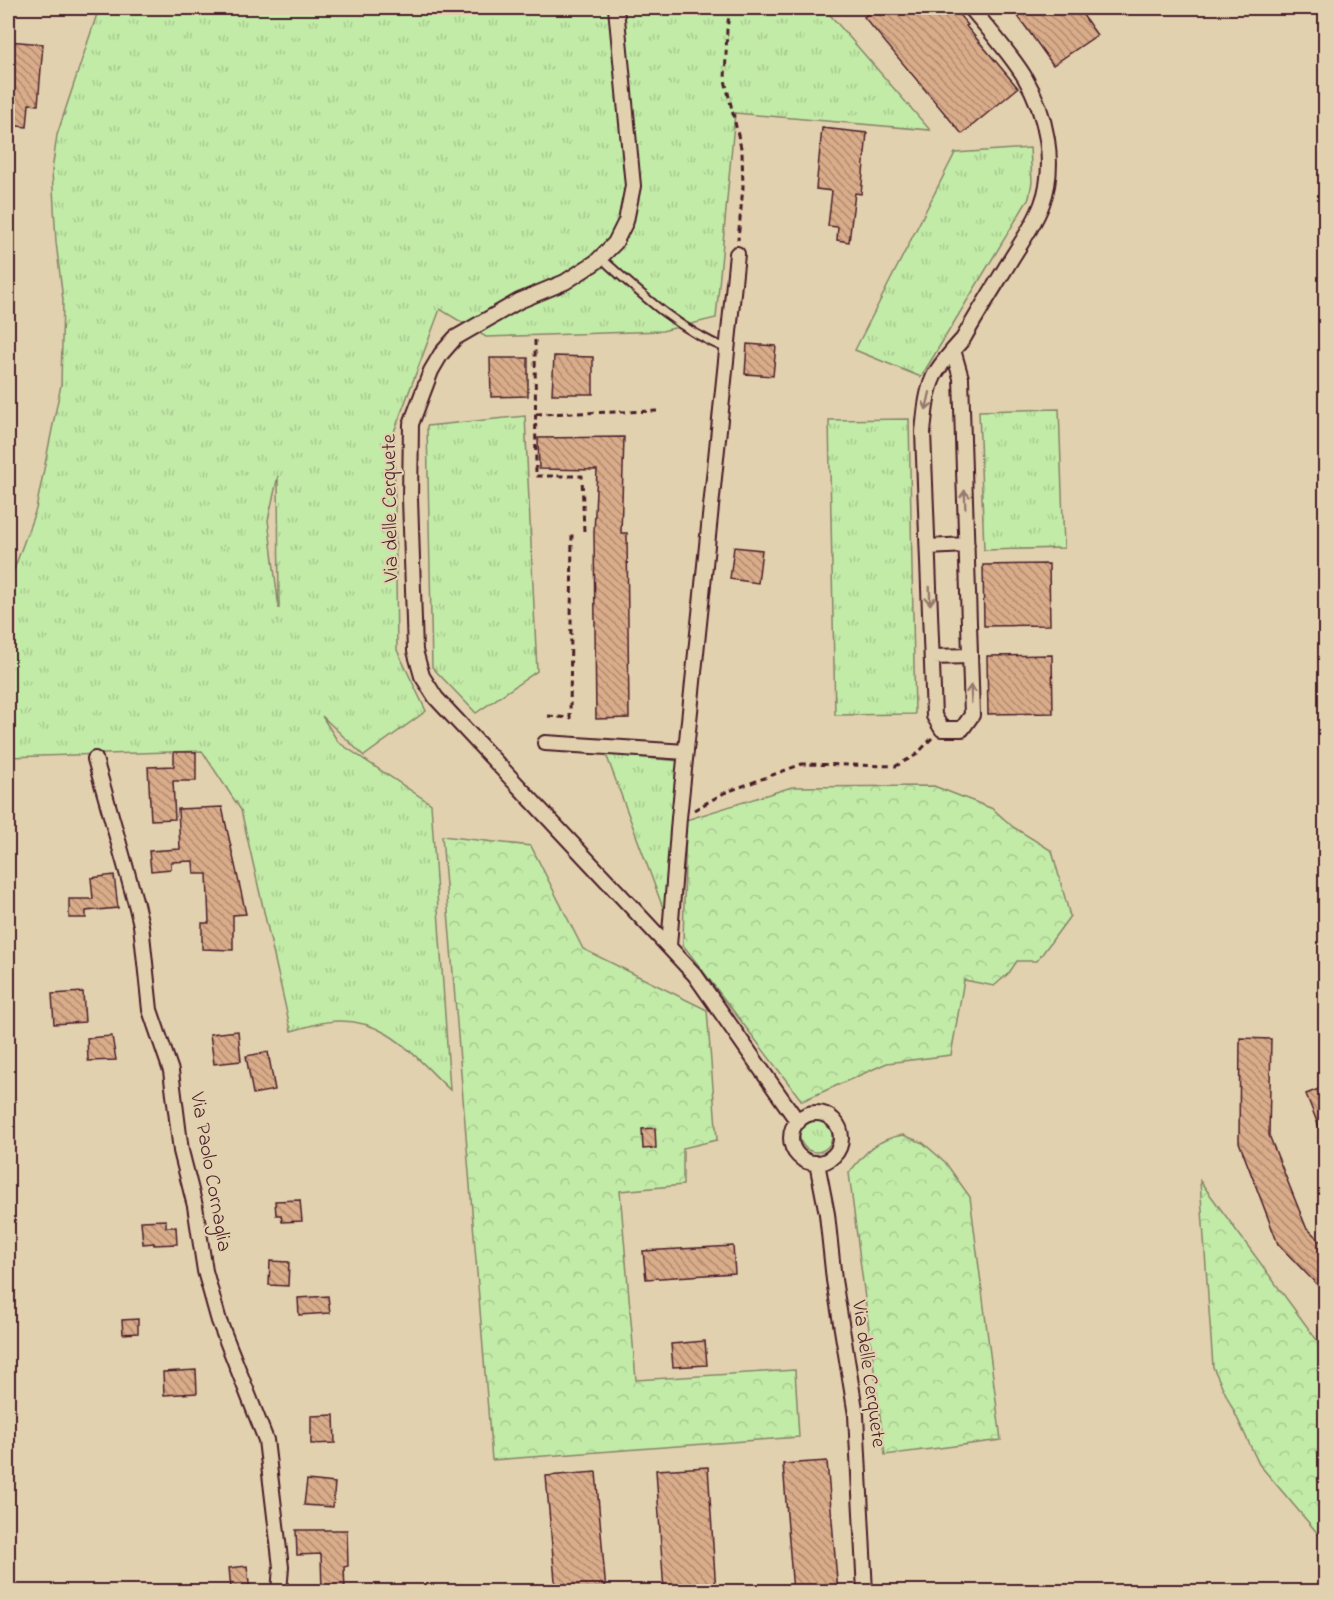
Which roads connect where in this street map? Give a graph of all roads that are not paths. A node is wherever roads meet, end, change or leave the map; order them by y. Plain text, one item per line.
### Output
1 (615, 8) edge
2 (971, 8) edge
3 (737, 254) road end
4 (600, 257) junction
5 (727, 349) junction
6 (953, 350) junction
7 (967, 545) junction
8 (928, 547) junction
9 (970, 656) junction
10 (932, 657) junction
11 (545, 744) dead end
12 (686, 752) junction
13 (95, 759) dead end
14 (669, 946) junction
15 (798, 1122) junction
16 (817, 1163) junction
17 (279, 1592) edge
18 (865, 1592) edge

1 - 4 street, Via delle Cerquete
2 - 6 street
3 - 5 street
4 - 5 lane
4 - 14 street, Via delle Cerquete
5 - 12 street
7 -> 6 street
6 -> 8 street
7 - 8 street
7 - 9 street
8 -> 10 street
9 - 10 street
10 -> 9 street
11 - 12 street
12 - 14 street
13 - 17 street, Via Paolo Cornaglia
14 - 15 street, Via delle Cerquete
15 - 16 street
15 - 16 street
16 - 18 street, Via delle Cerquete

